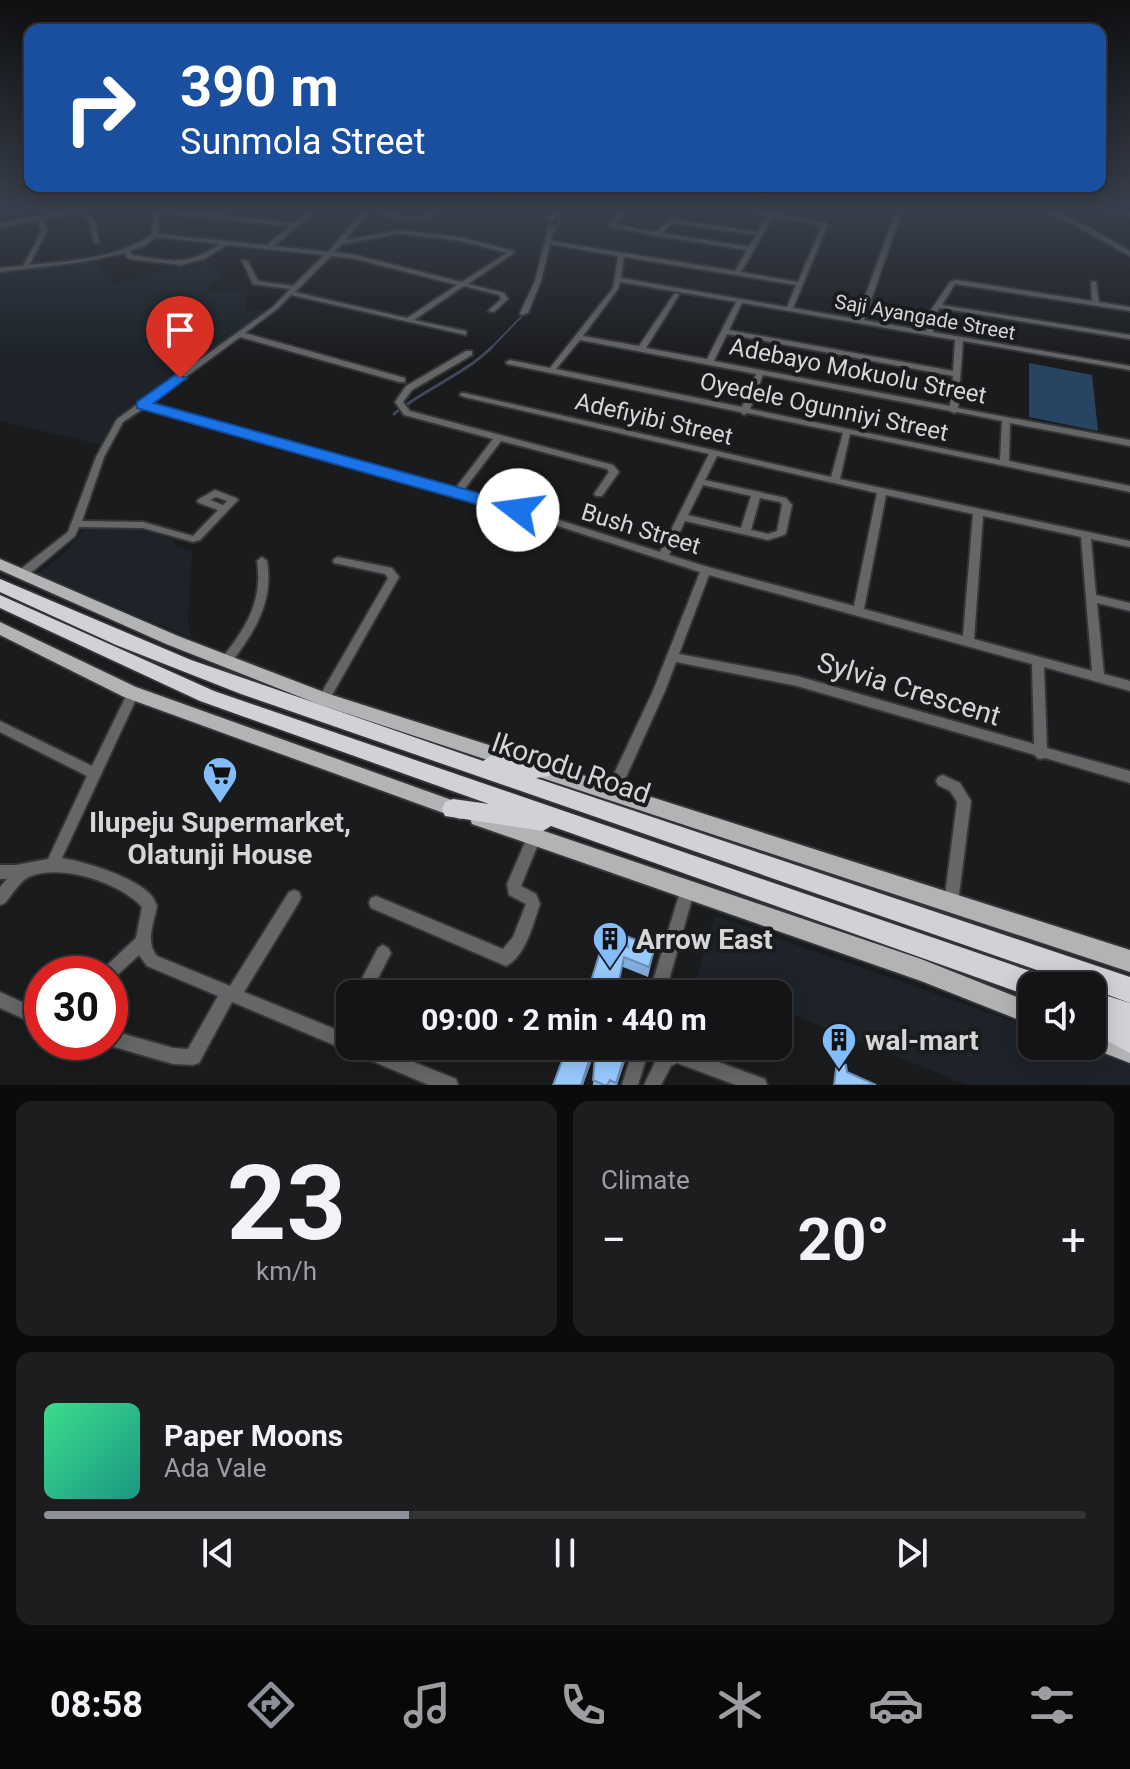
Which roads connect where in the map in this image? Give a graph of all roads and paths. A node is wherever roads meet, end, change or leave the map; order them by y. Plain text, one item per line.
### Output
1 (30, 259) edge
2 (75, 259) edge
3 (142, 259) edge
4 (206, 259) edge
5 (325, 259) edge
6 (355, 259) edge
7 (499, 259) edge
8 (544, 259) edge
9 (621, 259) edge
10 (649, 259) edge
11 (745, 259) edge
12 (811, 259) edge
13 (882, 259) edge
14 (245, 261) dead end
15 (25, 267) junction
16 (0, 270) edge
17 (737, 273) junction
18 (619, 280) junction
19 (1094, 282) dead end
20 (463, 283) junction
21 (800, 284) junction
22 (293, 291) junction
23 (676, 295) dead end
24 (740, 301) junction
25 (1096, 303) junction
26 (937, 306) junction
27 (1130, 309) edge
28 (789, 310) junction
29 (492, 311) dead end
30 (524, 313) dead end
31 (410, 319) junction
32 (860, 321) junction
33 (725, 331) junction
34 (463, 333) dead end
35 (929, 333) junction
36 (239, 334) junction
37 (578, 337) junction
38 (1130, 337) edge
39 (959, 339) junction
40 (641, 349) junction
41 (469, 353) dead end
42 (510, 362) dead end
43 (709, 363) junction
44 (1130, 368) edge
45 (551, 371) junction
46 (760, 373) junction
47 (957, 374) junction
48 (402, 380) dead end
49 (464, 395) dead end
50 (143, 405) junction
51 (954, 411) junction
52 (744, 412) junction
53 (1006, 420) junction
54 (846, 434) junction
55 (498, 438) junction
56 (1130, 443) edge
57 (713, 454) junction
58 (1004, 464) junction
59 (699, 481) junction
60 (835, 481) junction
61 (1130, 489) edge
62 (882, 491) junction
63 (456, 494) junction
64 (599, 494) dead end
65 (756, 494) junction
66 (225, 509) dead end
67 (978, 512) junction
68 (682, 517) junction
69 (77, 524) junction
70 (745, 532) junction
71 (1086, 534) junction
72 (1130, 544) edge
73 (663, 557) junction
74 (262, 561) dead end
75 (338, 561) dead end
76 (0, 564) edge
77 (706, 570) junction
78 (22, 574) junction
79 (0, 585) edge
80 (1093, 598) junction
81 (0, 601) edge
82 (1130, 607) edge
83 (858, 612) junction
84 (0, 628) edge
85 (968, 642) junction
86 (672, 657) junction
87 (1038, 660) junction
88 (226, 661) junction
89 (1098, 677) junction
90 (1130, 686) edge
91 (133, 693) junction
92 (324, 699) junction
93 (0, 726) edge
94 (1041, 754) junction
95 (460, 762) junction
96 (542, 770) junction
97 (94, 773) junction
98 (1130, 777) edge
99 (943, 781) dead end
100 (612, 793) junction
101 (453, 809) junction
102 (574, 824) junction
103 (534, 837) junction
104 (52, 865) junction
105 (0, 872) edge
106 (22, 872) junction
107 (687, 892) junction
108 (294, 897) dead end
109 (0, 898) edge
110 (376, 903) dead end
111 (951, 903) junction
112 (141, 943) junction
113 (383, 953) dead end
114 (127, 956) edge
115 (1130, 961) edge
116 (369, 980) edge
117 (661, 980) edge
118 (1018, 981) edge
119 (1130, 990) edge
120 (231, 994) junction
121 (0, 1000) edge
122 (1018, 1008) edge
123 (1106, 1008) edge
124 (24, 1011) edge
125 (1130, 1016) edge
126 (1106, 1027) edge
127 (336, 1038) edge
128 (128, 1040) edge
129 (1130, 1040) edge
130 (1106, 1042) edge
131 (1130, 1051) edge
132 (389, 1060) edge
133 (638, 1060) edge
134 (450, 1085) edge
135 (630, 1085) edge
136 (652, 1085) edge
137 (759, 1085) edge

1 - 15 street
2 - 15 street
3 - 4 street
5 - 22 street
6 - 20 street
7 - 20 street
8 - 30 street
9 - 18 street
10 - 17 street
11 - 17 street
12 - 21 street
13 - 32 street
14 - 22 street
15 - 16 street
17 - 21 street
18 - 24 street, Saji Ayangade Street
18 - 37 street
19 - 25 street
20 - 29 street
20 - 31 street
21 - 28 street
22 - 31 street
22 - 36 street
23 - 40 street
24 - 28 street, Saji Ayangade Street
24 - 33 street
25 - 26 street
25 - 27 street
26 - 35 street
26 - 38 street
28 - 32 street, Saji Ayangade Street
31 - 34 street
32 - 35 street, Saji Ayangade Street
33 - 43 street
33 - 47 street
35 - 39 street, Saji Ayangade Street
36 - 48 street
36 - 50 street
37 - 40 street, Adebayo Mokuolu Street
37 - 45 street
39 - 44 street, Saji Ayangade Street
39 - 47 street
40 - 43 street, Adebayo Mokuolu Street
41 - 55 street
42 - 45 street, Oyedele Ogunniyi Street
43 - 46 street, Adebayo Mokuolu Street
45 - 52 street, Oyedele Ogunniyi Street
46 - 51 street, Adebayo Mokuolu Street
46 - 52 street
47 - 51 street
49 - 57 street, Adefiyibi Street
50 - 63 street, Bush Street
50 - 69 street
51 - 53 street, Adebayo Mokuolu Street
52 - 54 street, Oyedele Ogunniyi Street
53 - 56 street, Adebayo Mokuolu Street
53 - 58 street
54 - 58 street, Oyedele Ogunniyi Street
54 - 60 street
55 - 63 street
55 - 64 street
57 - 59 street
57 - 60 street, Adefiyibi Street
58 - 61 street, Oyedele Ogunniyi Street
59 - 65 street
59 - 68 street
60 - 62 street, Adefiyibi Street
62 - 67 street, Adefiyibi Street
62 - 83 street
63 - 73 street, Bush Street
65 - 70 street
65 - 70 street
66 - 69 street
67 - 71 street, Adefiyibi Street
67 - 85 street
68 - 70 street
68 - 73 street
69 - 78 street
71 - 72 street, Adefiyibi Street
71 - 80 street
73 - 77 street, Bush Street
74 - 88 street
75 - 92 street
76 - 78 main road, Ikorodu Road
77 - 83 street, Bush Street
77 - 86 street
78 - 88 main road, Ikorodu Road
79 - 95 highway, Ikorodu Road
80 - 82 street
80 - 89 street
81 - 102 highway, Ikorodu Road
83 - 85 street, Bush Street
84 - 91 main road
85 - 87 street, Bush Street
86 - 94 street, Sylvia Crescent
86 - 100 street
87 - 89 street, Bush Street
87 - 94 street
88 - 92 main road, Ikorodu Road
89 - 90 street, Bush Street
91 - 97 street
91 - 101 main road
92 - 96 main road, Ikorodu Road
93 - 97 street
94 - 98 street, Sylvia Crescent
95 - 96 highway
95 - 119 highway, Ikorodu Road
96 - 100 main road, Ikorodu Road
97 - 104 street
99 - 111 street
100 - 111 main road, Ikorodu Road
101 - 102 highway
101 - 103 main road
102 - 118 highway, Ikorodu Road
103 - 107 main road
103 - 110 street
104 - 106 street
104 - 112 street
105 - 106 street
106 - 109 street
107 - 117 street
107 - 122 main road
108 - 120 street
111 - 115 main road, Ikorodu Road
112 - 114 street
112 - 120 street
113 - 116 street
120 - 127 street
120 - 128 street
121 - 124 street
123 - 125 highway
126 - 129 highway
130 - 131 main road
132 - 134 street
133 - 135 street
136 - 137 street

